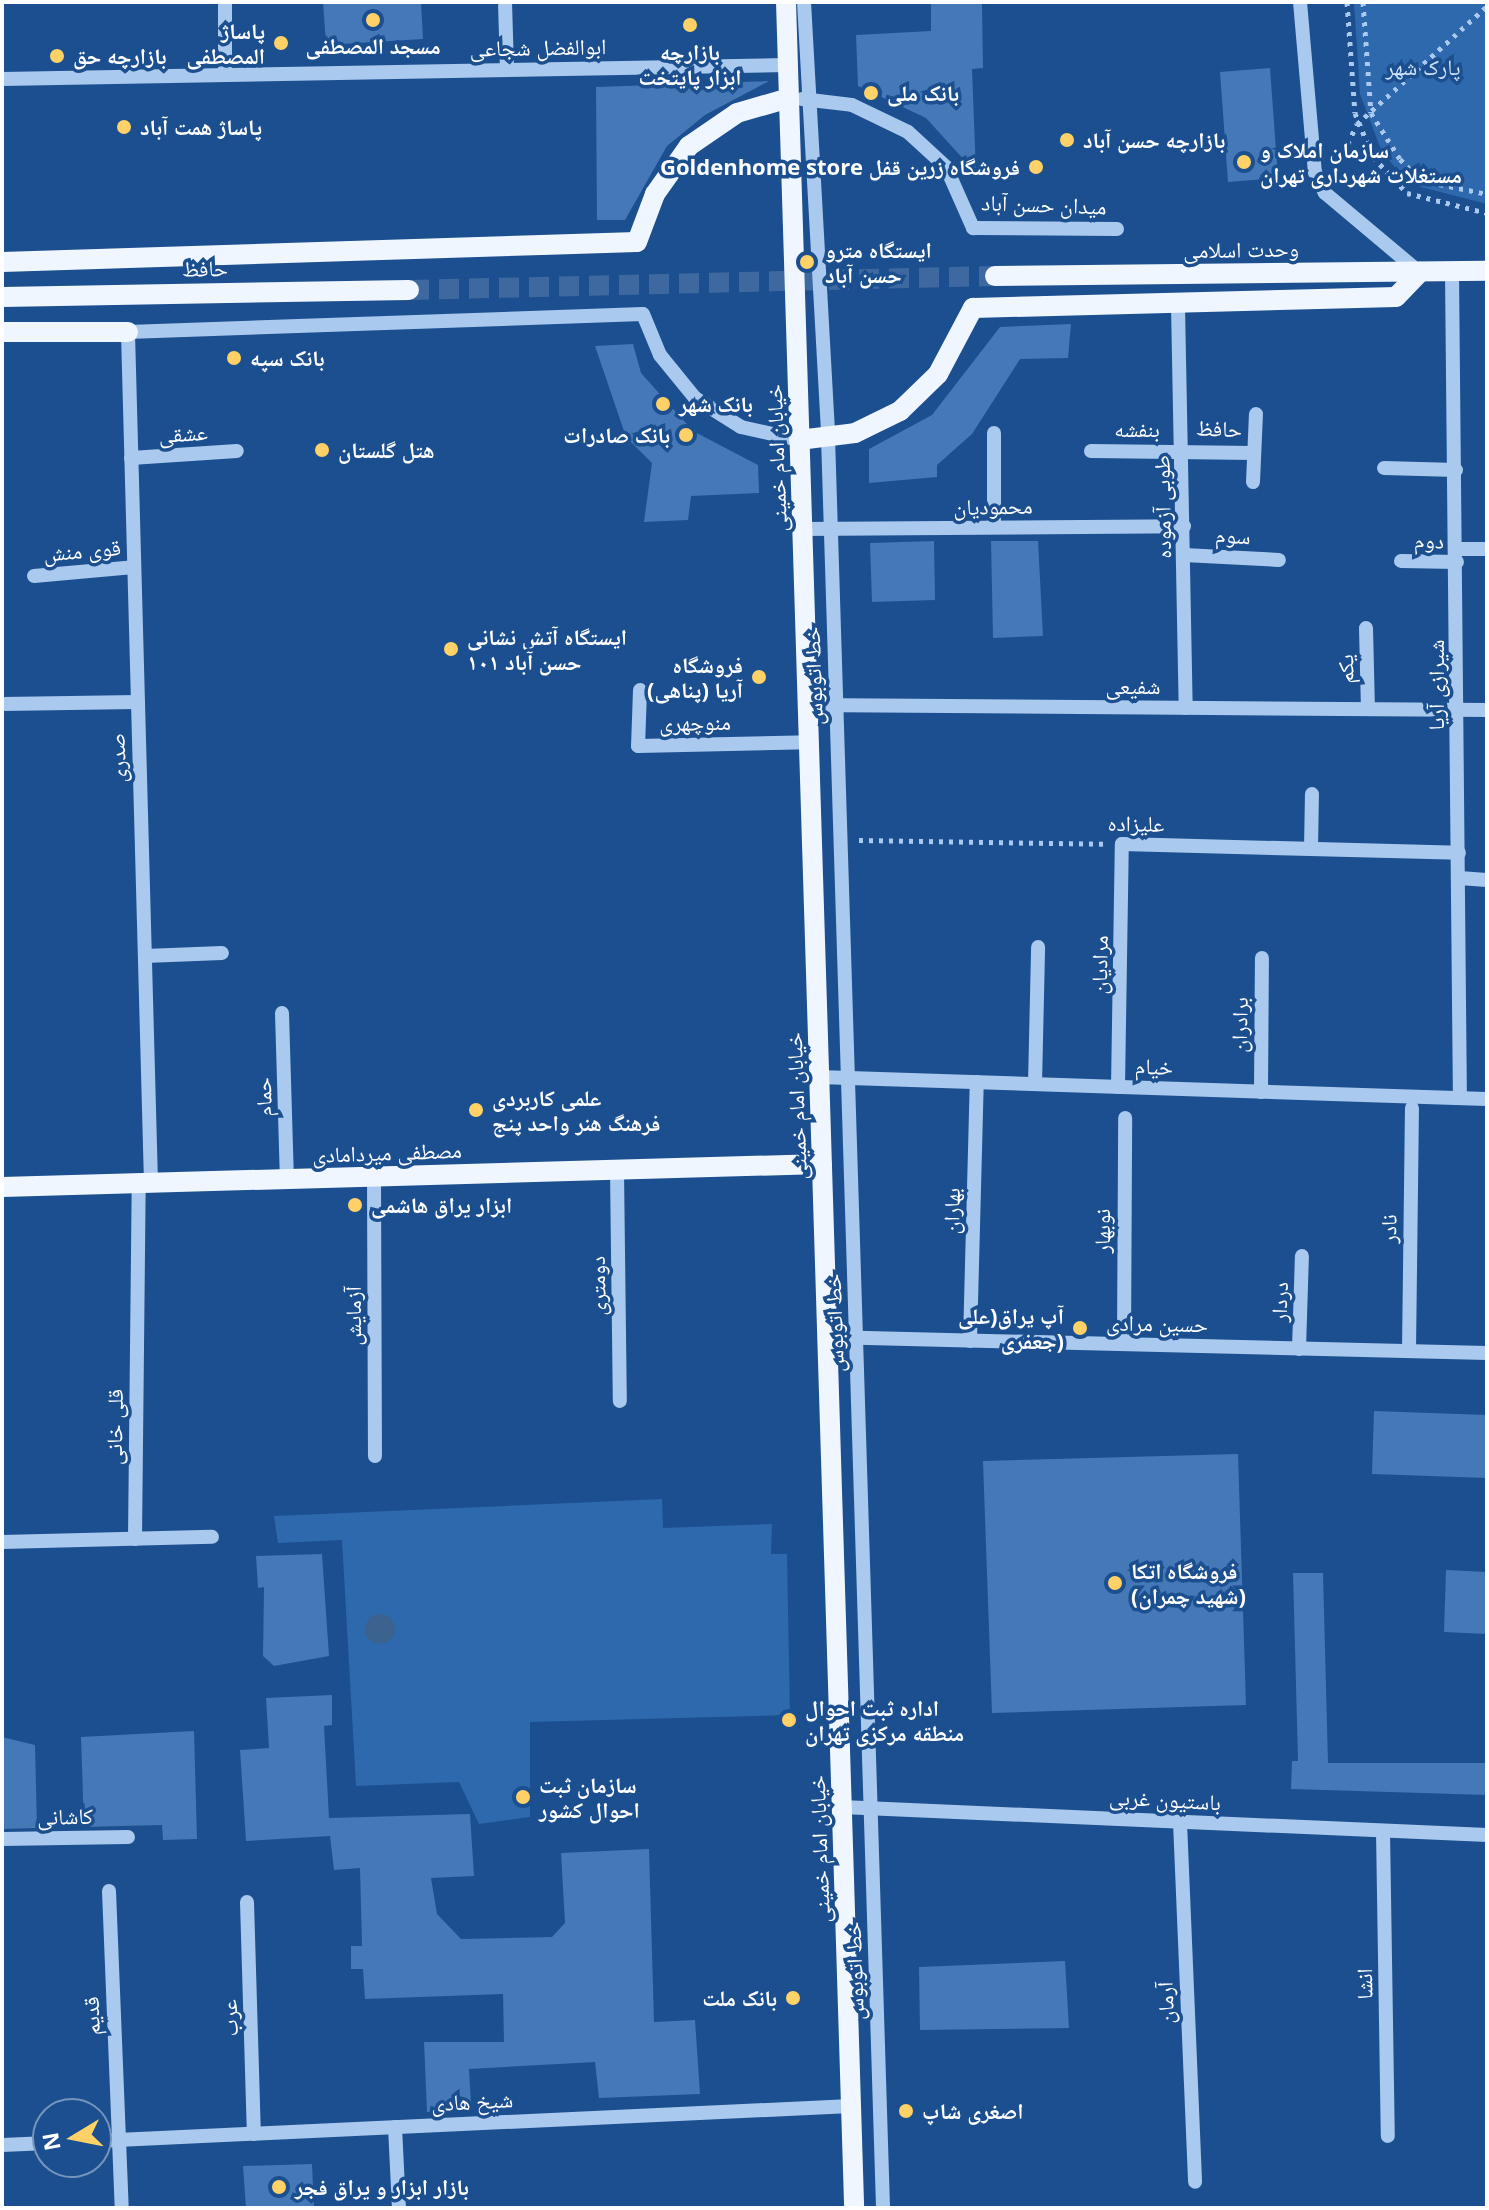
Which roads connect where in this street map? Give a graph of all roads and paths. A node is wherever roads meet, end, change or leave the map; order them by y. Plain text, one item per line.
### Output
1 (225, 2) edge
2 (505, 2) edge
3 (786, 2) edge
4 (804, 2) edge
5 (1300, 2) edge
6 (1347, 2) edge
7 (1363, 2) edge
8 (1487, 6) edge
9 (787, 65) junction
10 (507, 69) junction
11 (225, 74) junction
12 (2, 79) edge
13 (789, 98) junction
14 (1371, 113) junction
15 (1357, 124) junction
16 (1325, 193) junction
17 (1487, 194) edge
18 (1487, 213) edge
19 (1117, 229) dead end
20 (2, 262) edge
21 (1487, 271) edge
22 (1420, 272) junction
23 (1452, 272) junction
24 (995, 276) tunnel mouth
25 (409, 290) tunnel mouth
26 (2, 297) edge
27 (1178, 306) junction
28 (2, 332) edge
29 (128, 332) junction
30 (1256, 414) dead end
31 (994, 433) dead end
32 (828, 437) junction
33 (799, 440) junction
34 (237, 451) dead end
35 (1091, 451) dead end
36 (1183, 451) junction
37 (1254, 453) junction
38 (131, 458) junction
39 (1384, 468) dead end
40 (1456, 470) junction
41 (1253, 482) dead end
42 (1184, 526) junction
43 (994, 527) junction
44 (802, 529) junction
45 (830, 529) junction
46 (1487, 549) edge
47 (1184, 555) junction
48 (1457, 556) junction
49 (1279, 560) dead end
50 (1401, 561) dead end
51 (134, 567) junction
52 (34, 576) dead end
53 (1366, 628) dead end
54 (640, 690) dead end
55 (138, 702) junction
56 (2, 704) edge
57 (807, 705) junction
58 (836, 706) junction
59 (1186, 708) junction
60 (1368, 709) junction
61 (1458, 710) junction
62 (1487, 710) edge
63 (808, 742) junction
64 (1312, 794) dead end
65 (840, 840) junction
66 (1122, 844) junction
67 (1311, 849) junction
68 (1459, 853) junction
69 (1459, 878) junction
70 (1487, 880) edge
71 (1038, 947) dead end
72 (222, 953) dead end
73 (145, 956) junction
74 (1262, 958) dead end
75 (282, 1013) dead end
76 (819, 1077) junction
77 (847, 1078) junction
78 (977, 1082) junction
79 (1035, 1084) junction
80 (1118, 1087) junction
81 (1261, 1092) junction
82 (1460, 1098) junction
83 (1487, 1099) edge
84 (1412, 1108) dead end
85 (1125, 1118) dead end
86 (822, 1164) junction
87 (617, 1170) junction
88 (374, 1176) junction
89 (287, 1179) junction
90 (145, 1183) junction
91 (2, 1187) edge
92 (1302, 1256) dead end
93 (827, 1337) junction
94 (856, 1338) junction
95 (970, 1341) junction
96 (1124, 1344) junction
97 (1299, 1349) junction
98 (1409, 1351) junction
99 (1487, 1353) edge
100 (620, 1401) dead end
101 (375, 1456) dead end
102 (212, 1537) dead end
103 (135, 1539) junction
104 (2, 1542) edge
105 (842, 1807) junction
106 (871, 1808) junction
107 (1180, 1822) junction
108 (1383, 1831) junction
109 (1487, 1835) edge
110 (128, 1837) dead end
111 (2, 1839) edge
112 (109, 1891) dead end
113 (247, 1902) dead end
114 (851, 2106) junction
115 (395, 2127) junction
116 (254, 2134) junction
117 (1388, 2136) dead end
118 (112, 2140) edge
119 (117, 2140) junction
120 (32, 2144) edge
121 (2, 2145) edge
122 (1195, 2182) dead end
123 (122, 2208) edge
124 (399, 2208) edge
125 (854, 2208) edge
126 (883, 2208) edge

1 - 11 street
2 - 10 street
3 - 9 main road, خیابان امام خمینی
4 - 32 street, خط اتوبوس
5 - 16 street
6 - 15 path
7 - 14 path
8 - 14 path
9 - 10 street, ابوالفضل شجاعی
9 - 13 main road, خیابان امام خمینی
10 - 11 street, ابوالفضل شجاعی
11 - 12 street, ابوالفضل شجاعی
13 - 19 street, میدان حسن آباد
13 - 20 main road
13 - 33 main road, خیابان امام خمینی
14 - 15 path
14 - 17 path
15 - 16 path
15 - 18 path
16 - 22 street
21 - 23 main road, وحدت اسلامی
22 - 23 main road, وحدت اسلامی
22 - 24 main road, وحدت اسلامی
22 - 27 main road
23 - 40 street, شیرازی آریا
25 - 26 main road, حافظ
27 - 32 main road
27 - 36 street, طوبی آزموده
28 - 29 main road
29 - 33 street
29 - 38 street, صدری
30 - 37 street
31 - 43 street
32 - 33 main road
32 - 45 street, خط اتوبوس
33 - 44 main road, خیابان امام خمینی
34 - 38 street, عشقی
35 - 36 street, بنفشه
36 - 37 street, حافظ
36 - 42 street, طوبی آزموده
37 - 41 street
38 - 51 street, صدری
39 - 40 street
40 - 48 street, شیرازی آریا
42 - 43 street, محمودیان
42 - 47 street, طوبی آزموده
43 - 45 street, محمودیان
44 - 45 street, محمودیان
44 - 57 main road, خیابان امام خمینی
45 - 58 street, خط اتوبوس
46 - 48 street, دوم
47 - 49 street, سوم
47 - 59 street, طوبی آزموده
48 - 50 street, دوم
48 - 61 street, شیرازی آریا
51 - 52 street, قوی منش
51 - 55 street, صدری
53 - 60 street, یکم
54 - 63 street, منوچهری
55 - 56 street
55 - 73 street, صدری
57 - 58 street, شفیعی
57 - 63 main road, خیابان امام خمینی
58 - 59 street, شفیعی
58 - 65 street, خط اتوبوس
59 - 60 street, شفیعی
60 - 61 street, شفیعی
61 - 62 street, شفیعی
61 - 68 street, شیرازی آریا
63 - 76 main road, خیابان امام خمینی
64 - 67 street
65 - 66 path, علیزاده
65 - 77 street, خط اتوبوس
66 - 67 street, علیزاده
66 - 80 street, مرادیان
67 - 68 street, علیزاده
68 - 69 street, شیرازی آریا
69 - 70 street
69 - 82 street, شیرازی آریا
71 - 79 street
72 - 73 street
73 - 90 street, صدری
74 - 81 street, برادران
75 - 89 street, حمام
76 - 77 street, خیام
76 - 86 main road, خیابان امام خمینی
77 - 78 street, خیام
77 - 94 street, خط اتوبوس
78 - 79 street, خیام
78 - 95 street, بهاران
79 - 80 street, خیام
80 - 81 street, خیام
81 - 82 street, خیام
82 - 83 street, خیام
84 - 98 street, نادر
85 - 96 street, نوبهار
86 - 87 main road, مصطفی میردامادی
86 - 93 main road, خیابان امام خمینی
87 - 88 main road, مصطفی میردامادی
87 - 100 street, دومتری
88 - 89 main road, مصطفی میردامادی
88 - 101 street, آزمایش
89 - 90 main road, مصطفی میردامادی
90 - 91 main road, مصطفی میردامادی
90 - 103 street, قلی خانی
92 - 97 street, دردار
93 - 94 street, حسین مرادی
93 - 105 main road, خیابان امام خمینی
94 - 95 street, حسین مرادی
94 - 106 street, خط اتوبوس
95 - 96 street, حسین مرادی
96 - 97 street, حسین مرادی
97 - 98 street, حسین مرادی
98 - 99 street, حسین مرادی
102 - 103 street
103 - 104 street
105 - 106 street, باستیون غربی
105 - 114 main road, خیابان امام خمینی
106 - 107 street, باستیون غربی
106 - 126 street, خط اتوبوس
107 - 108 street, باستیون غربی
107 - 122 street, آرمان
108 - 109 street, باستیون غربی
108 - 117 street, انشا
110 - 111 street, کاشانی
112 - 119 street, قدیم
113 - 116 street, عرب
114 - 115 street, شیخ هادی
114 - 125 main road, خیابان امام خمینی
115 - 116 street, شیخ هادی
115 - 124 street
116 - 119 street, شیخ هادی
118 - 119 street, شیخ هادی
119 - 123 street, قدیم
120 - 121 street

